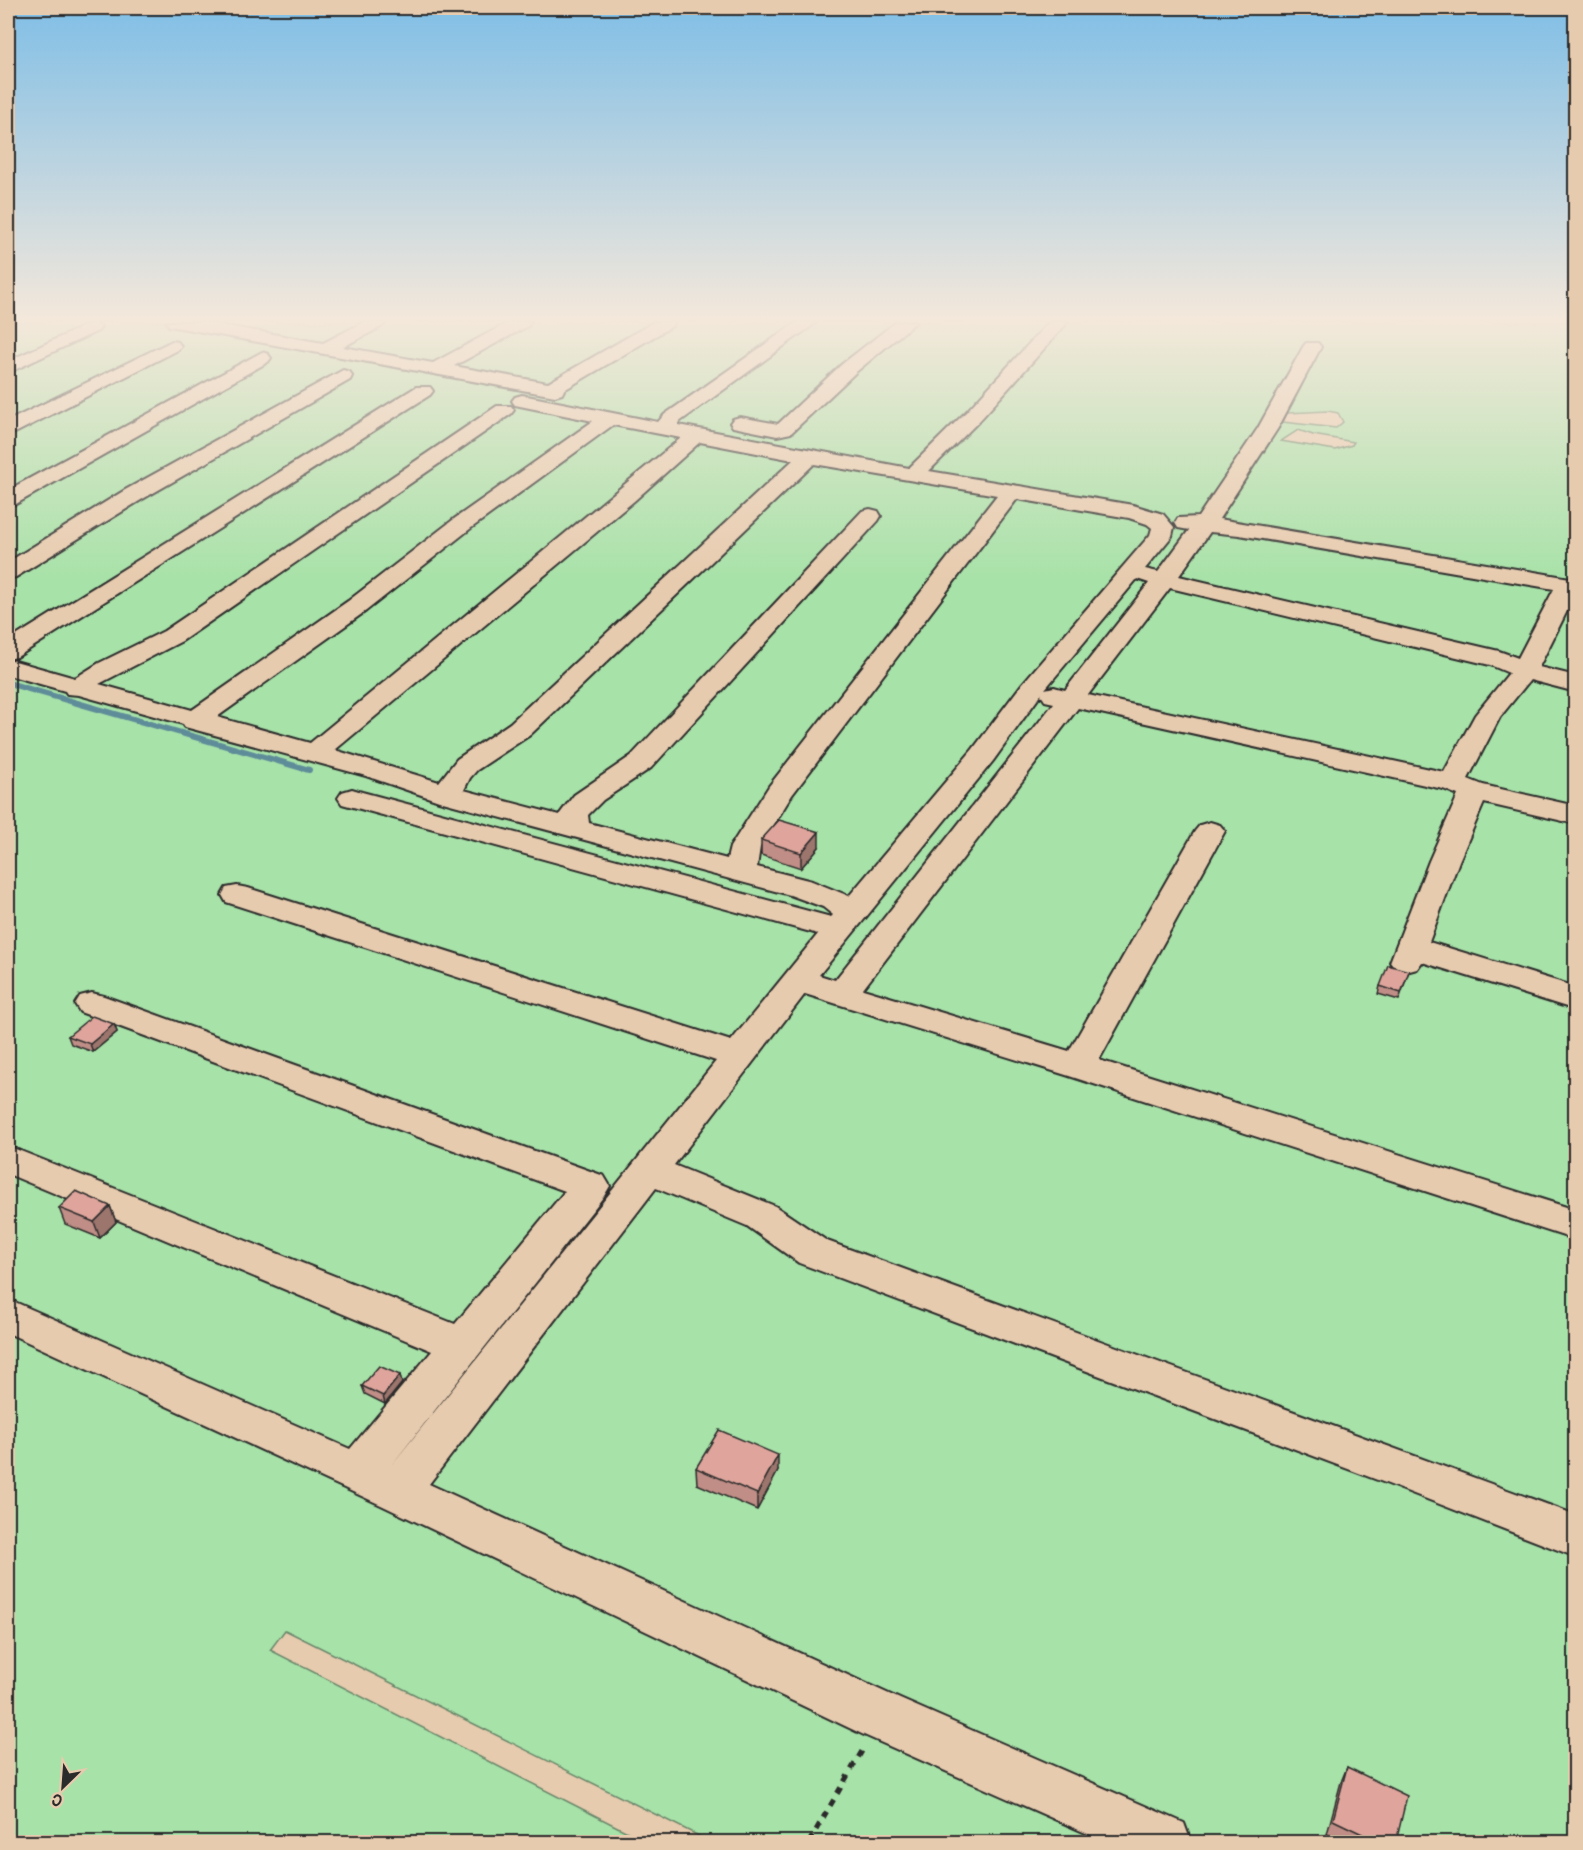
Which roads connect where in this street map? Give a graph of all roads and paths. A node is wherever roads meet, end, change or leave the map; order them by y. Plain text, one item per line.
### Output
1 (49, 408) edge
2 (171, 408) edge
3 (286, 408) edge
4 (395, 408) edge
5 (510, 408) edge
6 (573, 408) edge
7 (611, 408) edge
8 (696, 408) edge
9 (806, 408) edge
10 (980, 408) edge
11 (1279, 408) edge
12 (616, 410) junction
13 (681, 420) junction
14 (723, 420) dead end
15 (8, 429) edge
16 (808, 457) junction
17 (914, 474) junction
18 (1012, 491) junction
19 (8, 499) edge
20 (870, 516) dead end
21 (1161, 523) junction
22 (1205, 524) junction
23 (8, 572) edge
24 (1129, 572) junction
25 (1164, 580) junction
26 (1572, 585) edge
27 (8, 652) edge
28 (8, 668) edge
29 (1524, 671) junction
30 (1575, 684) edge
31 (76, 688) junction
32 (1031, 690) junction
33 (1070, 699) junction
34 (194, 721) junction
35 (314, 754) junction
36 (1463, 787) junction
37 (449, 795) junction
38 (352, 798) dead end
39 (1575, 815) edge
40 (576, 829) junction
41 (1210, 831) dead end
42 (742, 873) junction
43 (237, 895) dead end
44 (845, 921) junction
45 (798, 980) junction
46 (842, 993) junction
47 (1575, 999) edge
48 (92, 1004) dead end
49 (739, 1056) junction
50 (1078, 1066) junction
51 (8, 1159) edge
52 (651, 1171) junction
53 (1575, 1225) edge
54 (8, 1315) edge
55 (462, 1345) junction
56 (377, 1483) junction
57 (1575, 1536) edge
58 (882, 1717) junction
59 (809, 1842) edge
60 (1165, 1842) edge

1 - 15 street
2 - 19 street
3 - 23 street
4 - 27 street
5 - 31 street
6 - 12 street
7 - 12 street
8 - 13 street
9 - 14 street
10 - 17 street
11 - 22 street
12 - 13 street
12 - 34 street
13 - 16 street
13 - 35 street
16 - 17 street
16 - 37 street
17 - 18 street
18 - 21 street
18 - 42 street
20 - 40 street
21 - 22 street
21 - 24 street
22 - 25 street
22 - 26 street
24 - 25 street
24 - 32 street
25 - 29 street
25 - 33 street
26 - 29 street
28 - 31 street
29 - 30 street
29 - 36 street
31 - 34 street
32 - 33 street
32 - 44 street
33 - 36 street
33 - 46 street
34 - 35 street
35 - 37 street
36 - 39 street
36 - 47 street
37 - 40 street
38 - 44 street
40 - 42 street
41 - 50 street
42 - 44 street
43 - 49 street
44 - 45 street
45 - 46 street
45 - 49 street
46 - 50 street
48 - 55 street
49 - 52 street
50 - 53 street
51 - 55 street
52 - 56 street
52 - 57 street
54 - 56 street
55 - 56 street
56 - 58 street
58 - 59 path
58 - 60 street

